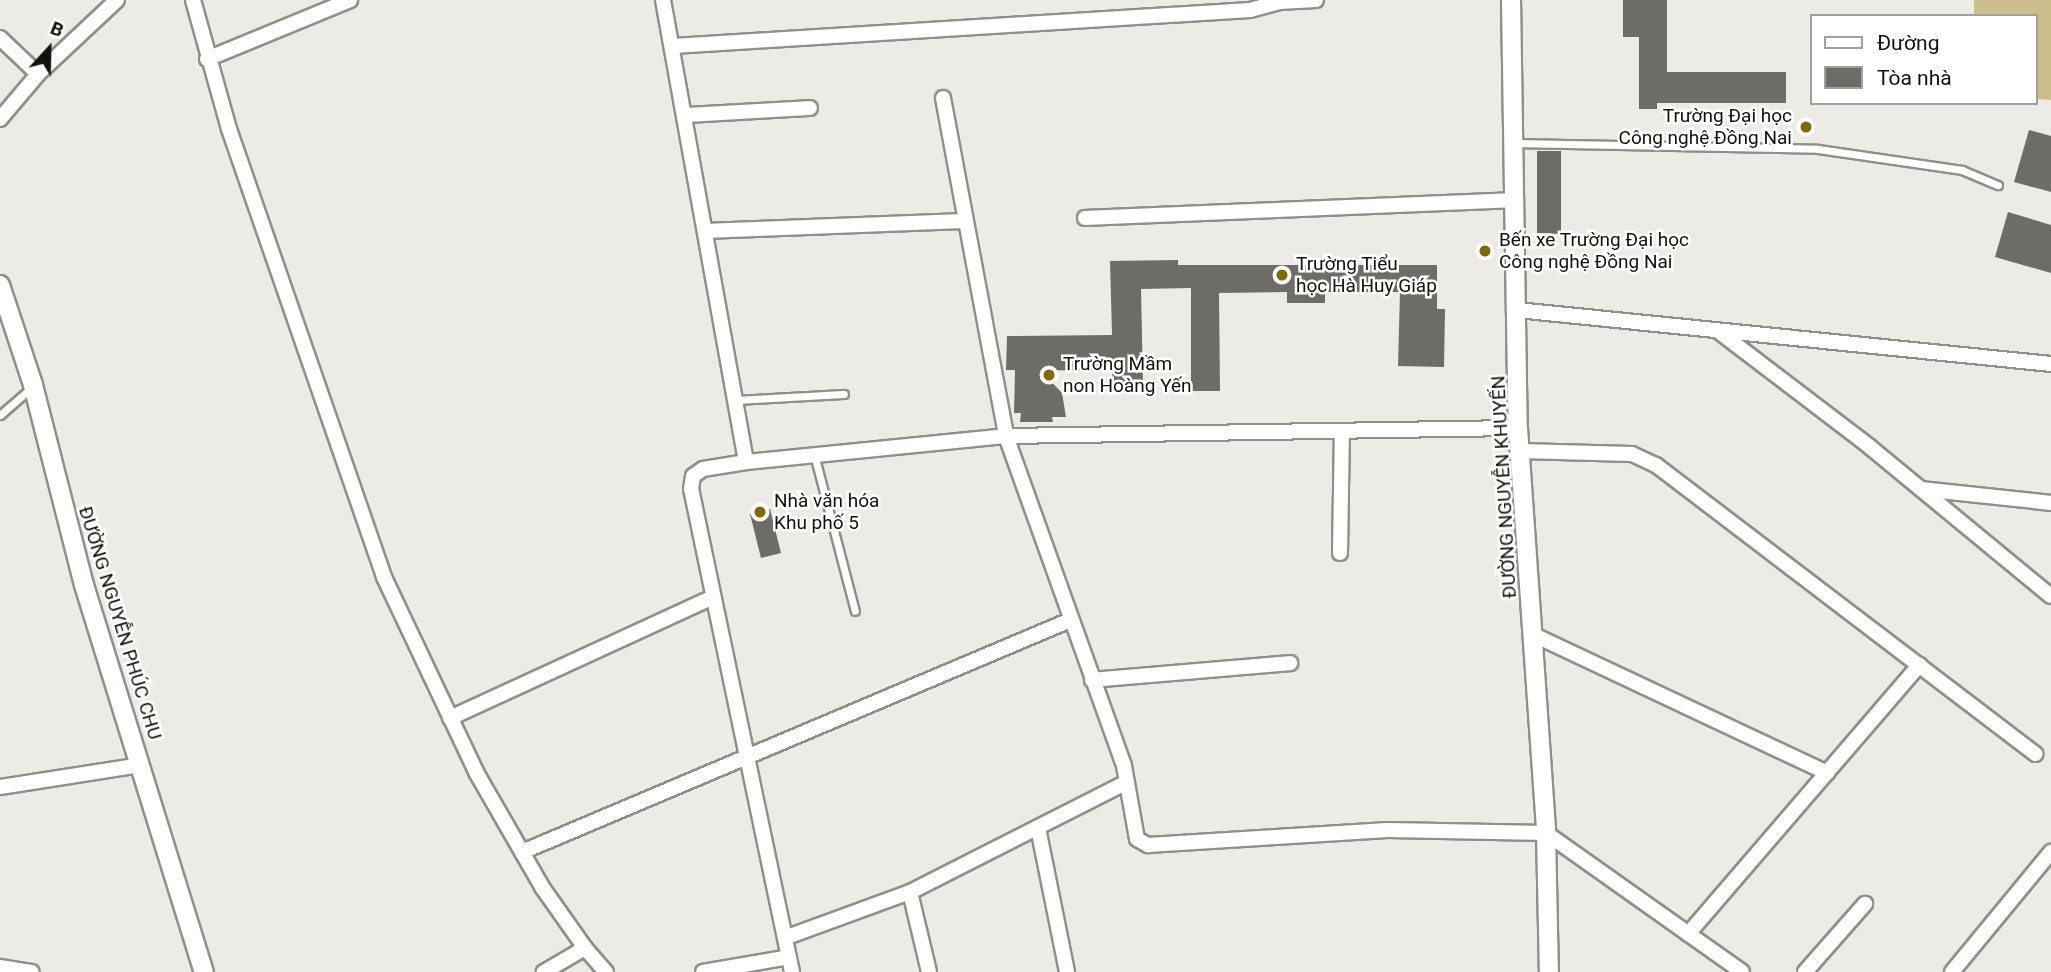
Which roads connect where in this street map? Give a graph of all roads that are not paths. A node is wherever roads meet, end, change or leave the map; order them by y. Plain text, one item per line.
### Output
1 (117, 0) edge
2 (193, 0) edge
3 (351, 0) edge
4 (663, 0) edge
5 (1316, 0) edge
6 (1511, 0) edge
7 (0, 38) edge
8 (673, 46) junction
9 (207, 59) junction
10 (38, 74) junction
11 (943, 98) dead end
12 (810, 108) dead end
13 (685, 115) junction
14 (0, 119) edge
15 (1514, 143) junction
16 (1998, 185) dead end
17 (1516, 200) junction
18 (1085, 218) dead end
19 (963, 220) junction
20 (705, 231) junction
21 (0, 285) edge
22 (1517, 310) junction
23 (1717, 330) junction
24 (2051, 364) edge
25 (33, 385) junction
26 (845, 394) dead end
27 (734, 400) junction
28 (0, 415) edge
29 (1518, 428) junction
30 (1342, 431) junction
31 (1006, 436) junction
32 (1520, 450) junction
33 (814, 454) junction
34 (746, 461) junction
35 (1922, 489) junction
36 (2051, 503) edge
37 (1340, 553) dead end
38 (2051, 596) edge
39 (713, 597) junction
40 (855, 611) dead end
41 (1068, 621) junction
42 (1534, 635) junction
43 (1290, 663) dead end
44 (1919, 665) junction
45 (1091, 680) junction
46 (450, 718) junction
47 (2035, 754) dead end
48 (746, 755) junction
49 (141, 765) junction
50 (1827, 773) junction
51 (1127, 782) junction
52 (0, 787) edge
53 (1038, 828) junction
54 (1546, 833) junction
55 (522, 852) junction
56 (2051, 852) edge
57 (910, 892) junction
58 (1865, 904) dead end
59 (1688, 934) junction
60 (788, 937) junction
61 (585, 948) junction
62 (789, 957) junction
63 (0, 967) edge
64 (32, 972) edge
65 (204, 972) edge
66 (544, 972) edge
67 (606, 972) edge
68 (703, 972) edge
69 (792, 972) edge
70 (929, 972) edge
71 (1067, 972) edge
72 (1549, 972) edge
73 (1742, 972) edge
74 (1805, 972) edge
75 (1952, 972) edge

1 - 10 street
2 - 9 street
3 - 9 street
4 - 8 street
5 - 8 street
6 - 15 street, ĐƯỜNG NGUYỄN KHUYẾN
7 - 10 street
8 - 13 street
9 - 46 street
10 - 14 street
11 - 19 street
12 - 13 street
13 - 20 street
15 - 16 lane
15 - 17 street, ĐƯỜNG NGUYỄN KHUYẾN
17 - 18 street
17 - 22 street, ĐƯỜNG NGUYỄN KHUYẾN
19 - 20 street
19 - 31 street
20 - 27 street
21 - 25 street, ĐƯỜNG NGUYỄN PHÚC CHU
22 - 23 street
22 - 29 street, ĐƯỜNG NGUYỄN KHUYẾN
23 - 24 street
23 - 35 street
25 - 28 lane
25 - 49 street, ĐƯỜNG NGUYỄN PHÚC CHU
26 - 27 lane
27 - 34 street
29 - 30 street
29 - 32 street, ĐƯỜNG NGUYỄN KHUYẾN
30 - 31 street
30 - 37 street
31 - 33 street
31 - 41 street
32 - 42 street, ĐƯỜNG NGUYỄN KHUYẾN
32 - 44 street
33 - 34 street
33 - 40 lane
34 - 39 street
35 - 36 street
35 - 38 street
39 - 46 street
39 - 48 street
41 - 45 street
41 - 48 street
42 - 50 street
42 - 54 street, ĐƯỜNG NGUYỄN KHUYẾN
43 - 45 street
44 - 47 street
44 - 50 street
45 - 51 street
46 - 55 street
48 - 55 street
48 - 60 street
49 - 52 street
49 - 65 street, ĐƯỜNG NGUYỄN PHÚC CHU
50 - 59 street
51 - 53 street
51 - 54 street
53 - 57 street
53 - 71 street
54 - 59 street
54 - 72 street, ĐƯỜNG NGUYỄN KHUYẾN
55 - 61 street
56 - 75 street
57 - 60 street
57 - 70 street
58 - 74 street
59 - 73 street
60 - 62 street
61 - 66 street
61 - 67 street
62 - 68 street
62 - 69 street
63 - 64 street

